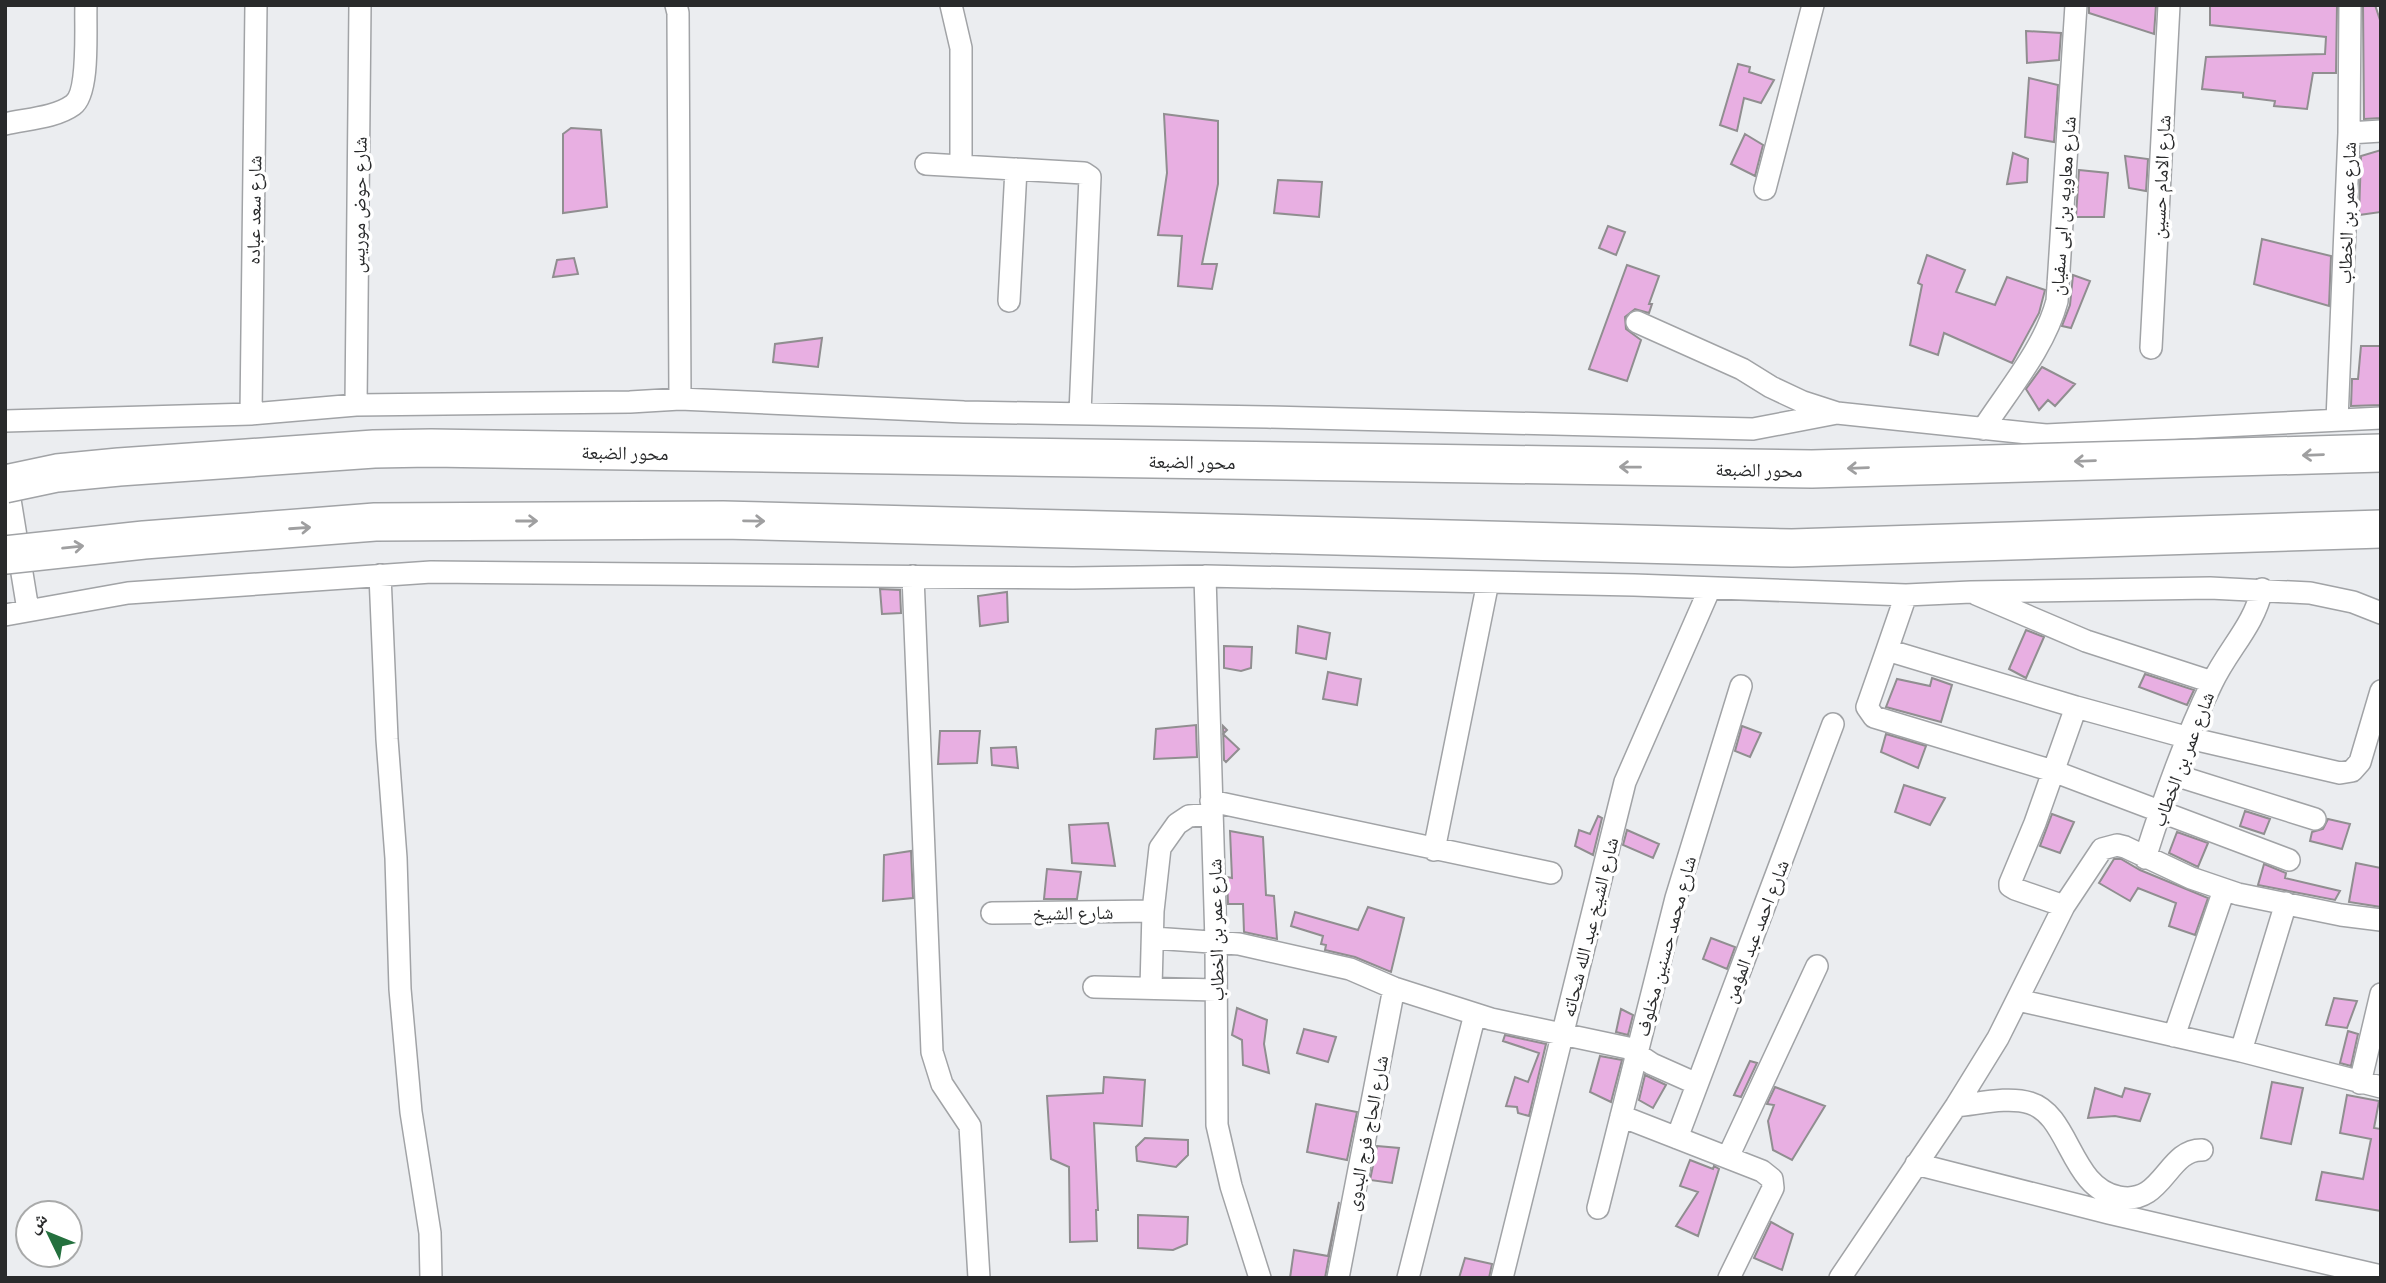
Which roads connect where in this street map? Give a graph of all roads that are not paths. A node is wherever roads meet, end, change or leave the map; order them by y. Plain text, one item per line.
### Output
1 (86, 5) edge
2 (256, 5) edge
3 (360, 5) edge
4 (676, 5) edge
5 (951, 5) edge
6 (1814, 5) edge
7 (2076, 5) edge
8 (2169, 5) edge
9 (2350, 5) edge
10 (5, 124) edge
11 (2381, 131) edge
12 (2349, 133) junction
13 (926, 164) dead end
14 (961, 166) junction
15 (1016, 169) junction
16 (1765, 189) dead end
17 (1009, 301) dead end
18 (1637, 322) dead end
19 (2151, 348) dead end
20 (680, 399) junction
21 (356, 405) junction
22 (1080, 413) junction
23 (1837, 413) junction
24 (251, 414) junction
25 (2381, 418) edge
26 (2337, 420) junction
27 (5, 421) edge
28 (1983, 429) junction
29 (2381, 453) edge
30 (5, 469) edge
31 (5, 484) edge
32 (2381, 529) edge
33 (5, 555) edge
34 (380, 575) junction
35 (913, 576) junction
36 (1205, 576) junction
37 (1488, 582) junction
38 (1710, 588) junction
39 (2262, 589) junction
40 (1970, 592) junction
41 (1906, 595) junction
42 (28, 610) junction
43 (2381, 613) edge
44 (5, 615) edge
45 (1887, 650) junction
46 (2212, 682) junction
47 (1741, 685) dead end
48 (2381, 691) edge
49 (2076, 707) junction
50 (1833, 724) dead end
51 (2189, 738) junction
52 (2053, 771) junction
53 (2175, 775) junction
54 (1211, 808) junction
55 (2159, 813) junction
56 (2315, 819) dead end
57 (1434, 850) junction
58 (2145, 858) junction
59 (2290, 860) dead end
60 (1551, 873) dead end
61 (2224, 890) junction
62 (2286, 903) junction
63 (2064, 906) junction
64 (1153, 911) junction
65 (992, 913) dead end
66 (2381, 920) edge
67 (1153, 938) junction
68 (1216, 942) junction
69 (1817, 966) dead end
70 (1094, 988) dead end
71 (1151, 988) junction
72 (1394, 988) junction
73 (1216, 989) junction
74 (2381, 994) edge
75 (2018, 1000) junction
76 (1475, 1014) junction
77 (1562, 1034) junction
78 (2174, 1036) junction
79 (2241, 1051) junction
80 (1636, 1054) junction
81 (1698, 1084) junction
82 (2370, 1085) edge
83 (1955, 1106) junction
84 (1621, 1116) junction
85 (1677, 1138) junction
86 (2202, 1150) dead end
87 (1728, 1157) junction
88 (1916, 1164) junction
89 (1598, 1208) dead end
90 (2381, 1276) edge
91 (432, 1278) edge
92 (979, 1278) edge
93 (1261, 1278) edge
94 (1338, 1278) edge
95 (1408, 1278) edge
96 (1502, 1278) edge
97 (1729, 1278) edge
98 (1840, 1278) edge

1 - 10 street
2 - 24 street, شارع سعد عباده
3 - 21 street, شارع حوض موريس
4 - 20 street
5 - 14 street
6 - 16 street
7 - 28 street, شارع معاويه بن ابى سفيان
8 - 19 street, شارع الامام حسين
9 - 12 street, شارع عمر بن الخطاب
11 - 12 street
12 - 26 street, شارع عمر بن الخطاب
13 - 14 street
14 - 15 street
15 - 17 street
15 - 22 street
18 - 23 street
20 - 21 street
20 - 22 street
21 - 24 street
22 - 23 street
23 - 28 street
24 - 27 street
25 - 26 street
26 - 28 street
29 -> 31 highway, محور الضبعة, bridge
30 - 42 street
33 -> 32 highway, bridge
34 - 35 street
34 - 42 street
34 - 91 street
35 - 36 street
35 - 92 street
36 - 37 street
36 - 54 street, شارع عمر بن الخطاب
37 - 38 street
37 - 57 street
38 - 41 street
38 - 77 street, شارع الشيخ عبد الله شحاته
39 - 40 street
39 - 43 street
39 - 46 street, شارع عمر بن الخطاب
40 - 41 street
40 - 46 street
41 - 45 street
42 - 44 street
45 - 49 street
45 - 52 street
46 - 51 street, شارع عمر بن الخطاب
47 - 80 street, شارع محمد حسنين مخلوف
48 - 51 street
49 - 51 street
49 - 52 street
50 - 81 street, شارع احمد عبد المؤمن
51 - 53 street, شارع عمر بن الخطاب
52 - 55 street
52 - 63 street
53 - 55 street, شارع عمر بن الخطاب
53 - 56 street
54 - 57 street
54 - 64 street
54 - 68 street, شارع عمر بن الخطاب
55 - 58 street, شارع عمر بن الخطاب
55 - 59 street
57 - 60 street
58 - 61 street
58 - 63 street
61 - 62 street
61 - 78 street
62 - 66 street
62 - 79 street
63 - 75 street
64 - 65 street, شارع الشيخ
64 - 67 street
67 - 68 street
67 - 71 street
68 - 72 street
68 - 73 street, شارع عمر بن الخطاب
69 - 87 street
70 - 71 street
71 - 73 street
72 - 76 street
72 - 94 street, شارع الحاج فرج البدوى
73 - 93 street, شارع عمر بن الخطاب
74 - 82 street
75 - 78 street
75 - 83 street
76 - 77 street
76 - 95 street
77 - 80 street
77 - 96 street, شارع الشيخ عبد الله شحاته
78 - 79 street
79 - 82 street
80 - 81 street
80 - 84 street, شارع محمد حسنين مخلوف
81 - 85 street, شارع احمد عبد المؤمن
83 - 86 street
83 - 88 street
84 - 85 street
84 - 89 street, شارع محمد حسنين مخلوف
85 - 87 street
87 - 97 street
88 - 90 street
88 - 98 street

